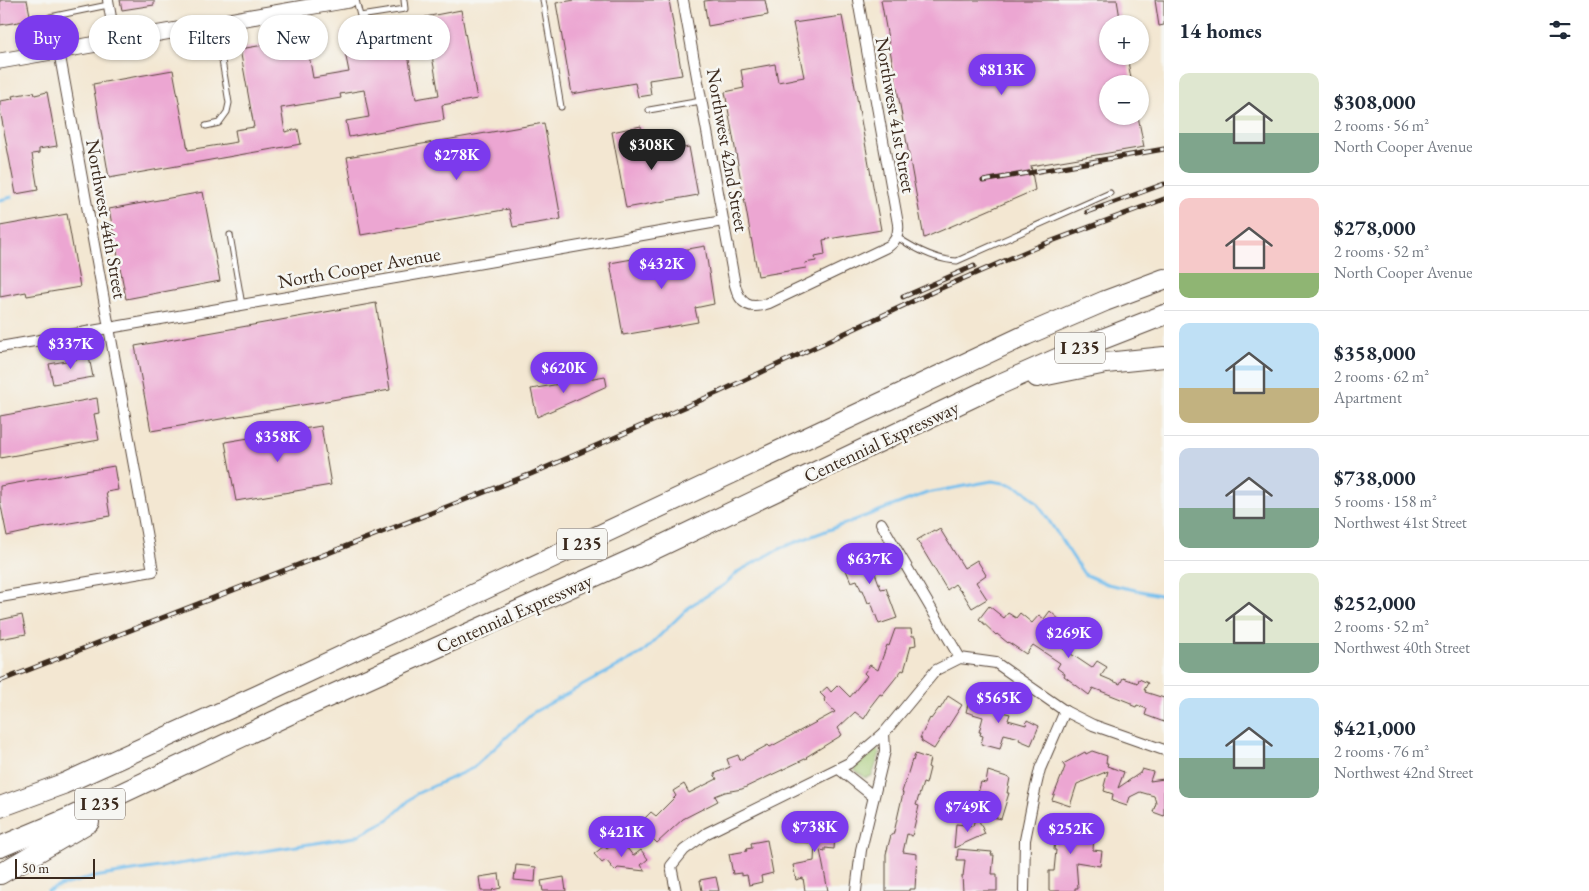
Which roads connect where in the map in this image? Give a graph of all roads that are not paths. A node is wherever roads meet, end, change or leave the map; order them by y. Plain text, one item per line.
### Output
1 (349, 0) edge
2 (356, 0) edge
3 (404, 0) edge
4 (543, 0) edge
5 (683, 0) edge
6 (858, 0) edge
7 (109, 3) edge
8 (55, 15) edge
9 (248, 17) edge
10 (15, 59) edge
11 (59, 60) edge
12 (222, 60) edge
13 (0, 62) edge
14 (702, 101) junction
15 (561, 107) dead end
16 (649, 110) dead end
17 (206, 126) dead end
18 (1110, 193) dead end
19 (724, 221) junction
20 (230, 235) dead end
21 (897, 237) junction
22 (1164, 280) edge
23 (242, 305) junction
24 (1164, 315) edge
25 (109, 328) junction
26 (0, 347) edge
27 (1164, 357) edge
28 (998, 385) junction
29 (881, 523) dead end
30 (0, 597) edge
31 (960, 658) junction
32 (1066, 711) junction
33 (884, 733) junction
34 (1164, 750) edge
35 (198, 757) junction
36 (839, 770) junction
37 (873, 796) junction
38 (0, 808) edge
39 (0, 847) edge
40 (0, 874) edge
41 (676, 891) edge
42 (856, 891) edge
43 (1024, 891) edge

1 - 9 main road
2 - 3 lane
4 - 15 lane
5 - 14 street, Northwest 42nd Street
6 - 21 street, Northwest 41st Street
7 - 8 lane
10 - 13 main road
11 - 25 street, Northwest 44th Street
12 - 17 lane
14 - 16 lane
14 - 19 street, Northwest 42nd Street
18 - 21 lane
19 - 21 street, Northwest 42nd Street
19 - 23 street, North Cooper Avenue
20 - 23 lane
22 - 38 highway, Centennial Expressway / I 235
23 - 25 street, North Cooper Avenue
24 - 28 highway, Centennial Expressway / I 235
25 - 26 street, North Cooper Avenue
25 - 30 street, Northwest 44th Street
27 - 28 highway
28 - 35 highway, Centennial Expressway / I 235
29 - 31 street
31 - 32 street
31 - 33 street
32 - 34 street
32 - 43 street
33 - 36 street
33 - 37 street
35 - 39 highway, Centennial Expressway / I 235
35 - 40 highway
36 - 37 street
36 - 41 street
37 - 42 street

